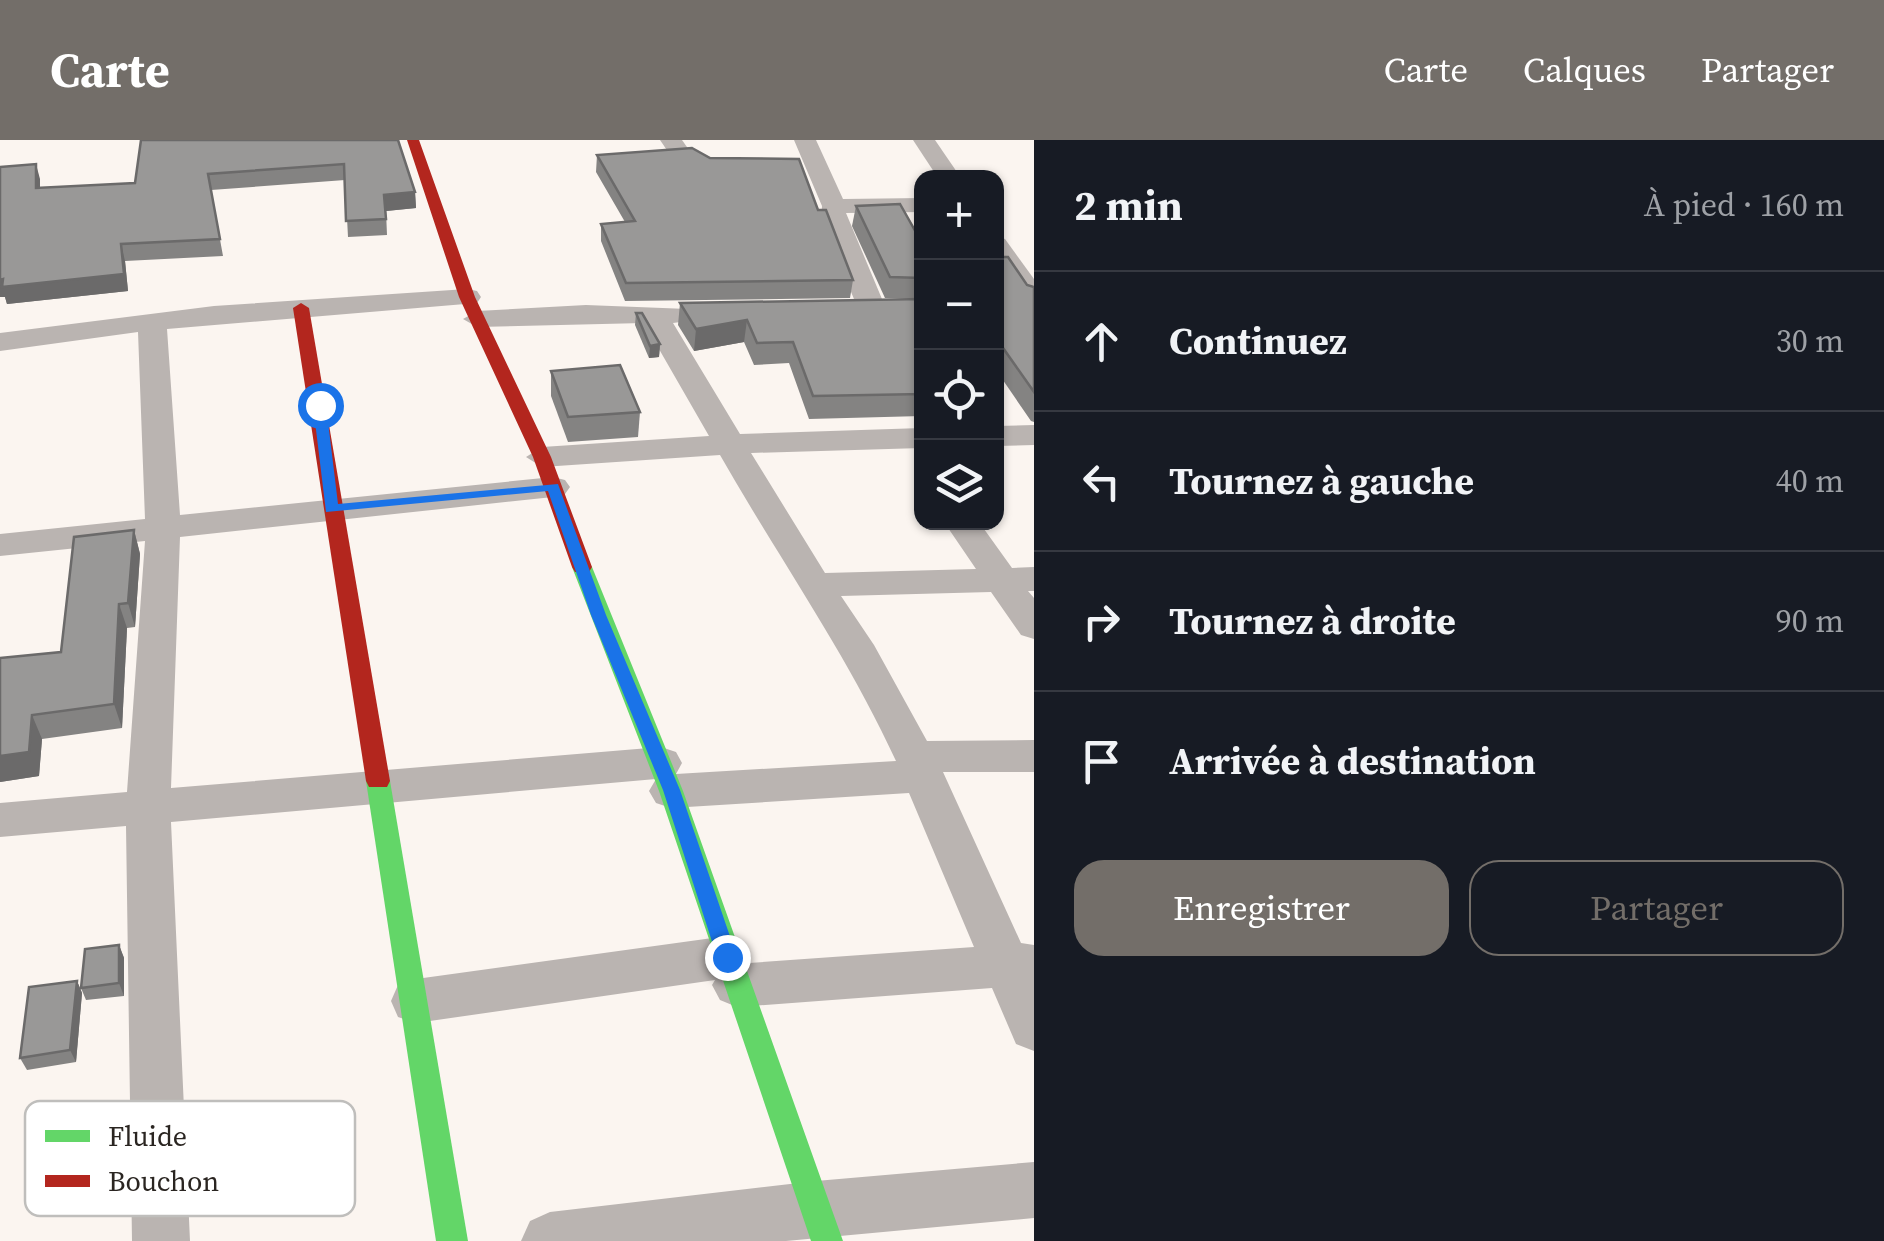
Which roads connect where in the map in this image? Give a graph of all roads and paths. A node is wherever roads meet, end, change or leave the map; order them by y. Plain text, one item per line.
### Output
1 (413, 140) edge
2 (805, 140) edge
3 (924, 140) edge
4 (945, 170) edge
5 (914, 205) edge
6 (834, 206) junction
7 (1004, 256) edge
8 (1034, 301) edge
9 (1004, 306) edge
10 (301, 308) junction
11 (472, 308) junction
12 (906, 310) edge
13 (873, 311) junction
14 (833, 312) edge
15 (714, 314) edge
16 (654, 316) junction
17 (152, 322) junction
18 (0, 342) edge
19 (1034, 435) edge
20 (1004, 436) edge
21 (729, 445) junction
22 (914, 445) edge
23 (548, 472) junction
24 (331, 509) junction
25 (163, 526) junction
26 (969, 530) edge
27 (0, 545) edge
28 (1016, 580) edge
29 (817, 585) junction
30 (1034, 626) edge
31 (1034, 756) edge
32 (919, 766) junction
33 (666, 777) junction
34 (382, 787) junction
35 (148, 808) junction
36 (0, 820) edge
37 (1020, 965) edge
38 (732, 971) junction
39 (416, 1001) junction
40 (1034, 1028) edge
41 (156, 1101) edge
42 (1034, 1190) edge
43 (159, 1216) edge
44 (822, 1225) edge
45 (160, 1241) edge
46 (452, 1241) edge
47 (550, 1241) edge

1 - 11 street
2 - 6 street
3 - 4 street
5 - 6 street
6 - 13 street
7 - 8 street
8 - 9 street
10 - 11 street
10 - 17 street
10 - 24 street
11 - 16 street
11 - 23 street
12 - 13 street
13 - 14 street
15 - 16 street
16 - 21 street
17 - 18 street
17 - 25 street
19 - 20 street
21 - 22 street
21 - 23 street
21 - 29 street
23 - 24 street
23 - 33 street
24 - 25 street
24 - 34 street
25 - 27 street
25 - 35 street
26 - 28 street
28 - 29 street
28 - 30 street
29 - 32 street
31 - 32 street
32 - 33 street
32 - 37 street
33 - 34 street
33 - 38 street
34 - 35 street
34 - 39 street
35 - 36 street
35 - 41 street
37 - 38 street
37 - 40 street
38 - 39 street
38 - 44 street
39 - 46 street
42 - 44 street
43 - 45 street
44 - 47 street

